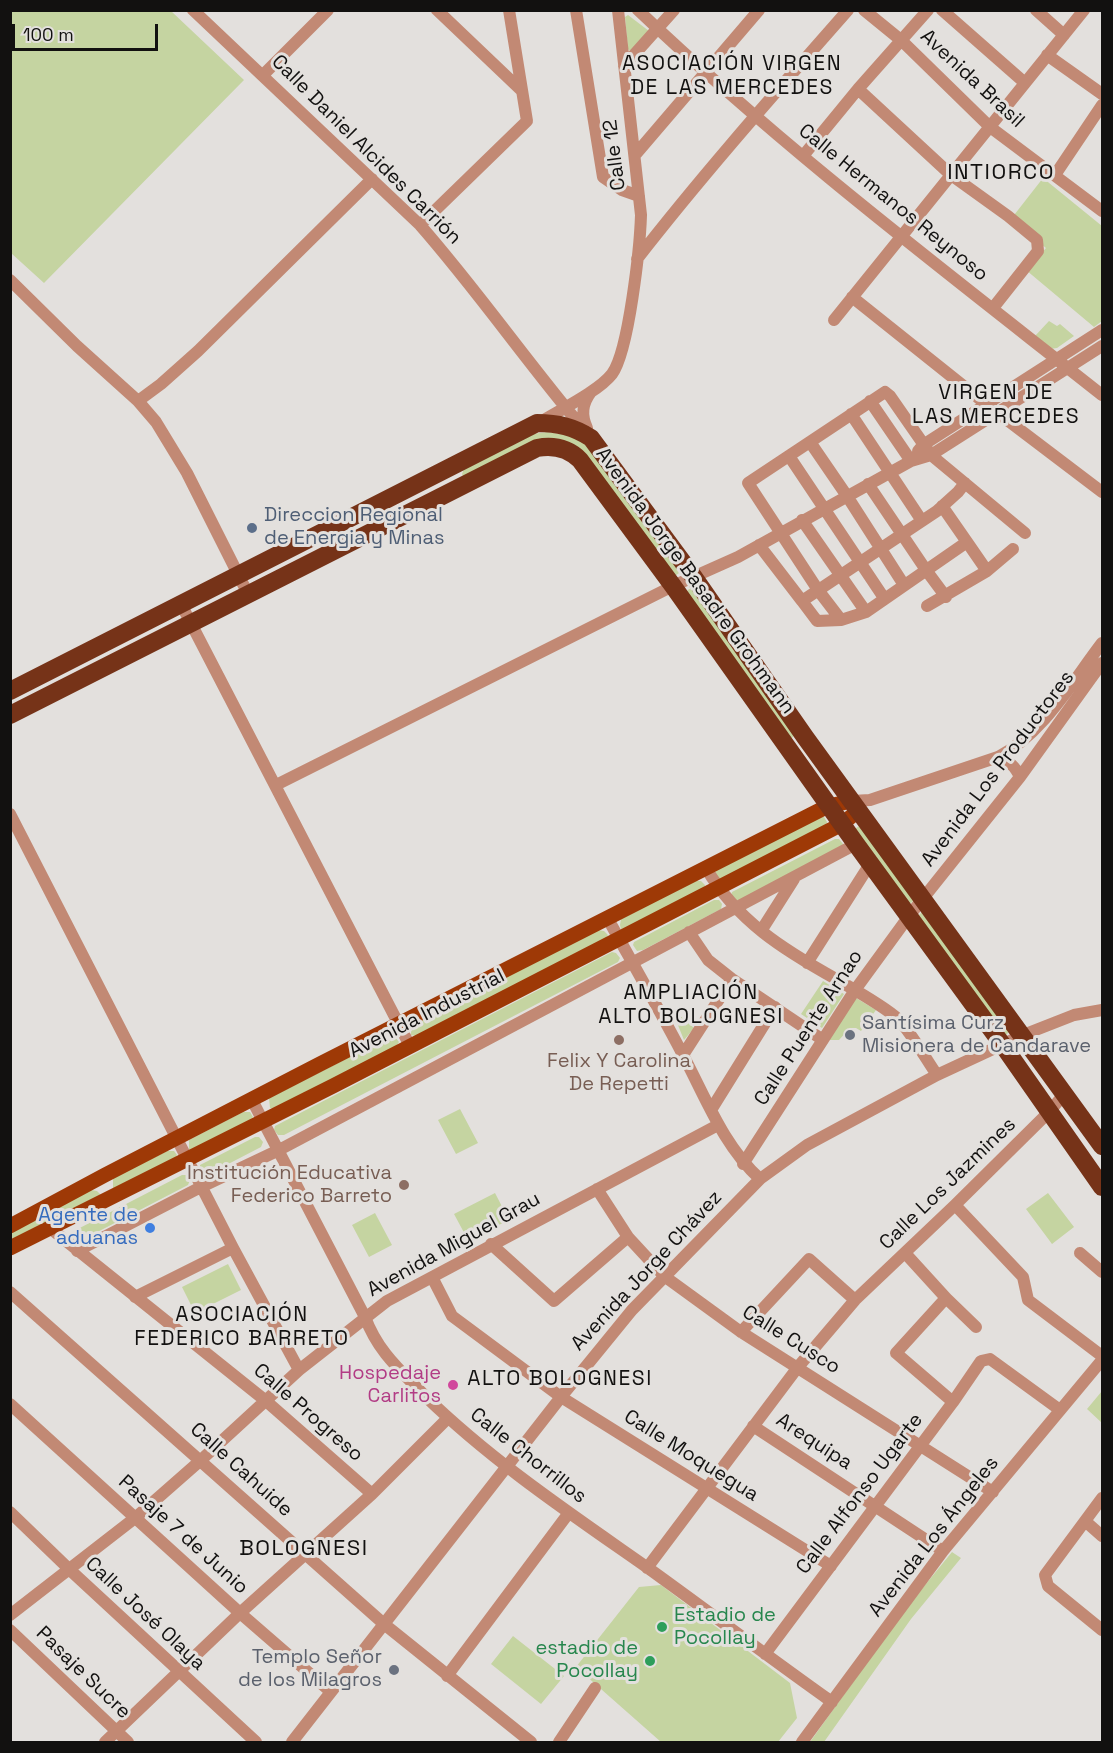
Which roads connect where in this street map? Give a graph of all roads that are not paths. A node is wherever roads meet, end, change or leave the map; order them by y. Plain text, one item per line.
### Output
1 (193, 10) edge
2 (328, 10) edge
3 (437, 10) edge
4 (509, 10) edge
5 (576, 10) edge
6 (618, 10) edge
7 (638, 10) edge
8 (674, 10) edge
9 (759, 10) edge
10 (848, 10) edge
11 (864, 10) edge
12 (928, 10) edge
13 (942, 10) edge
14 (1036, 10) edge
15 (1084, 10) edge
16 (658, 30) junction
17 (1064, 35) junction
18 (902, 41) junction
19 (1047, 55) junction
20 (624, 66) junction
21 (707, 72) junction
22 (263, 75) junction
23 (1025, 83) junction
24 (858, 89) junction
25 (522, 91) junction
26 (1102, 94) edge
27 (1102, 105) edge
28 (755, 115) junction
29 (990, 127) junction
30 (635, 155) junction
31 (803, 156) junction
32 (951, 175) junction
33 (1055, 175) junction
34 (372, 179) junction
35 (639, 196) junction
36 (1102, 211) edge
37 (420, 225) junction
38 (901, 237) junction
39 (636, 260) junction
40 (10, 280) edge
41 (852, 297) junction
42 (993, 308) junction
43 (834, 320) dead end
44 (1102, 330) edge
45 (1102, 346) edge
46 (1055, 360) junction
47 (1068, 368) junction
48 (550, 390) junction
49 (591, 391) junction
50 (1102, 395) edge
51 (138, 401) junction
52 (870, 401) junction
53 (986, 404) junction
54 (565, 407) junction
55 (998, 413) junction
56 (851, 414) junction
57 (537, 423) junction
58 (591, 438) junction
59 (810, 442) junction
60 (927, 450) junction
61 (789, 456) junction
62 (911, 461) junction
63 (454, 467) junction
64 (890, 472) junction
65 (965, 483) junction
66 (868, 484) junction
67 (464, 485) junction
68 (1102, 492) edge
69 (847, 496) junction
70 (942, 506) junction
71 (824, 508) junction
72 (802, 520) junction
73 (922, 521) junction
74 (780, 532) junction
75 (1025, 533) dead end
76 (901, 535) junction
77 (967, 542) junction
78 (759, 545) junction
79 (880, 549) junction
80 (1013, 549) dead end
81 (860, 562) junction
82 (926, 570) junction
83 (987, 571) junction
84 (238, 575) junction
85 (693, 576) junction
86 (840, 576) junction
87 (904, 585) junction
88 (673, 586) junction
89 (818, 590) junction
90 (248, 594) junction
91 (946, 597) junction
92 (884, 598) junction
93 (802, 601) junction
94 (182, 604) junction
95 (927, 606) dead end
96 (866, 612) junction
97 (841, 620) junction
98 (191, 623) junction
99 (1102, 643) edge
100 (1102, 663) edge
101 (10, 692) edge
102 (10, 715) edge
103 (805, 737) junction
104 (789, 748) junction
105 (998, 757) junction
106 (1020, 777) junction
107 (276, 786) junction
108 (855, 805) junction
109 (828, 806) junction
110 (10, 814) edge
111 (842, 824) junction
112 (856, 844) junction
113 (870, 864) junction
114 (706, 868) junction
115 (795, 878) junction
116 (717, 888) junction
117 (923, 897) junction
118 (734, 908) junction
119 (909, 916) junction
120 (608, 919) junction
121 (761, 931) junction
122 (689, 932) junction
123 (619, 938) junction
124 (631, 962) junction
125 (807, 963) junction
126 (732, 979) junction
127 (855, 990) junction
128 (775, 1007) junction
129 (1102, 1010) edge
130 (399, 1025) junction
131 (1023, 1035) junction
132 (824, 1040) junction
133 (1002, 1044) junction
134 (410, 1046) junction
135 (683, 1055) junction
136 (937, 1075) junction
137 (1065, 1093) junction
138 (252, 1100) junction
139 (711, 1110) junction
140 (1050, 1112) junction
141 (263, 1121) junction
142 (718, 1125) junction
143 (177, 1138) junction
144 (1102, 1146) edge
145 (279, 1149) junction
146 (187, 1159) junction
147 (744, 1164) junction
148 (760, 1179) junction
149 (201, 1186) junction
150 (1102, 1187) edge
151 (597, 1189) junction
152 (955, 1205) junction
153 (10, 1226) edge
154 (50, 1228) junction
155 (628, 1237) junction
156 (491, 1244) junction
157 (10, 1248) edge
158 (233, 1248) junction
159 (77, 1251) junction
160 (905, 1253) junction
161 (1080, 1253) dead end
162 (1102, 1272) edge
163 (664, 1276) junction
164 (432, 1277) junction
165 (10, 1292) edge
166 (135, 1297) junction
167 (946, 1298) junction
168 (855, 1300) junction
169 (365, 1317) junction
170 (976, 1327) dead end
171 (741, 1332) junction
172 (1102, 1358) edge
173 (798, 1367) junction
174 (299, 1370) junction
175 (561, 1397) junction
176 (266, 1401) junction
177 (953, 1402) junction
178 (10, 1404) edge
179 (1060, 1410) junction
180 (448, 1418) junction
181 (753, 1426) junction
182 (921, 1444) junction
183 (201, 1460) junction
184 (507, 1466) junction
185 (706, 1489) junction
186 (993, 1491) junction
187 (372, 1494) junction
188 (1102, 1498) edge
189 (876, 1505) junction
190 (10, 1512) edge
191 (568, 1514) junction
192 (135, 1518) junction
193 (1085, 1521) junction
194 (1102, 1536) edge
195 (943, 1551) junction
196 (304, 1554) junction
197 (831, 1566) junction
198 (647, 1568) junction
199 (70, 1570) junction
200 (240, 1613) junction
201 (10, 1615) edge
202 (384, 1624) junction
203 (10, 1630) edge
204 (1102, 1630) edge
205 (765, 1654) junction
206 (179, 1672) junction
207 (447, 1676) junction
208 (595, 1688) dead end
209 (331, 1692) junction
210 (832, 1702) junction
211 (116, 1732) junction
212 (105, 1743) edge
213 (128, 1743) edge
214 (256, 1743) edge
215 (292, 1743) edge
216 (531, 1743) edge
217 (559, 1743) edge
218 (802, 1743) edge

1 - 22 street, Calle Daniel Alcides Carrión
2 - 22 street
3 - 25 street
4 - 25 street
5 - 35 street
6 - 20 street, Calle 12
7 - 16 street, Calle Hermanos Reynoso
8 - 16 street
9 - 21 street
10 - 28 street
11 - 18 street, Avenida Brasil
12 - 18 street
13 - 23 street
14 - 17 street
15 - 17 street
16 - 20 street
16 - 21 street, Calle Hermanos Reynoso
17 - 19 street
18 - 24 street
18 - 29 street, Avenida Brasil
19 - 23 street
19 - 26 street
20 - 30 street, Calle 12
21 - 28 street, Calle Hermanos Reynoso
21 - 30 street
22 - 34 street, Calle Daniel Alcides Carrión
23 - 29 street
24 - 31 street
24 - 32 street
25 - 37 street
27 - 33 street
28 - 31 street, Calle Hermanos Reynoso
28 - 39 street
29 - 32 street
29 - 33 street, Avenida Brasil
30 - 35 street, Calle 12
31 - 38 street, Calle Hermanos Reynoso
32 - 38 street
32 - 42 street
33 - 36 street, Avenida Brasil
34 - 37 street, Calle Daniel Alcides Carrión
34 - 51 street
35 - 39 street, Calle 12
37 - 48 street, Calle Daniel Alcides Carrión
38 - 41 street
38 - 42 street, Calle Hermanos Reynoso
39 - 49 street, Calle 12
40 - 51 street
41 - 43 street
41 - 53 street
42 - 46 street, Calle Hermanos Reynoso
44 - 46 street
45 - 47 street
46 - 47 street, Calle Hermanos Reynoso
46 - 53 street
47 - 50 street, Calle Hermanos Reynoso
47 - 55 street
48 - 54 street, Calle Daniel Alcides Carrión
48 - 57 street
49 - 54 street, Calle 12
49 - 58 street
51 - 84 street
52 - 56 street
52 - 60 street
52 - 62 street
53 - 55 street
53 - 60 street
54 - 57 street, Calle 12
54 - 58 street, Calle Daniel Alcides Carrión
55 - 60 street
55 - 68 street
56 - 59 street
56 - 64 street
57 - 58 highway, Avenida Jorge Basadre Grohmann
57 - 63 highway
58 - 85 highway, Avenida Jorge Basadre Grohmann
59 - 61 street
59 - 69 street
60 - 62 street
60 - 65 street
61 - 71 street
61 - 74 street
62 - 64 street
63 - 67 highway
63 - 84 highway
64 - 66 street
64 - 73 street
65 - 70 street
65 - 75 street
66 - 69 street
66 - 76 street
67 - 88 highway, Avenida Jorge Basadre Grohmann
67 - 90 highway, Avenida Jorge Basadre Grohmann
69 - 71 street
69 - 79 street
70 - 73 street
70 - 77 street
71 - 72 street
71 - 81 street
72 - 74 street
72 - 86 street
73 - 76 street
74 - 78 street
74 - 89 street
76 - 79 street
76 - 82 street
77 - 82 street
77 - 83 street
78 - 85 street
78 - 93 street
79 - 81 street
79 - 87 street
80 - 83 street
81 - 86 street
81 - 92 street
82 - 87 street
82 - 91 street
83 - 91 street
84 - 90 street
84 - 94 highway
85 - 88 street
85 - 103 highway, Avenida Jorge Basadre Grohmann
86 - 89 street
86 - 96 street
87 - 92 street
88 - 104 highway, Avenida Jorge Basadre Grohmann
88 - 107 street
89 - 93 street
89 - 97 street
90 - 98 highway, Avenida Jorge Basadre Grohmann
91 - 95 street
92 - 96 street
93 - 97 street
94 - 98 street
94 - 101 highway
96 - 97 street
98 - 102 highway, Avenida Jorge Basadre Grohmann
98 - 107 street
99 - 105 street, Avenida Los Productores
100 - 106 street, Avenida Los Productores
103 - 104 highway
103 - 108 highway, Avenida Jorge Basadre Grohmann
104 - 109 highway, Avenida Jorge Basadre Grohmann
105 - 106 street
105 - 108 street, Avenida Los Productores
106 - 117 street, Avenida Los Productores
107 - 130 street
108 - 109 main road, Avenida Industrial
108 - 111 main road, Avenida Industrial
108 - 117 highway, Avenida Jorge Basadre Grohmann
109 - 111 highway, Avenida Jorge Basadre Grohmann
109 - 114 main road, Avenida Industrial
110 - 143 street
111 - 112 highway, Avenida Jorge Basadre Grohmann
111 - 116 main road, Avenida Industrial
112 - 113 highway, Avenida Jorge Basadre Grohmann
112 - 115 street
113 - 119 highway, Avenida Jorge Basadre Grohmann
113 - 125 street
114 - 116 street
114 - 120 main road, Avenida Industrial
115 - 118 street
115 - 121 street
116 - 118 street
116 - 123 main road, Avenida Industrial
117 - 119 street, Avenida Los Productores
117 - 131 highway, Avenida Jorge Basadre Grohmann
118 - 121 street
118 - 122 street
119 - 127 street, Calle Puente Arnao
119 - 133 highway, Avenida Jorge Basadre Grohmann
120 - 123 street
120 - 130 main road, Avenida Industrial
121 - 125 street
122 - 124 street
122 - 126 street
123 - 124 street
123 - 134 main road, Avenida Industrial
124 - 135 street
124 - 145 street
125 - 127 street
126 - 128 street
126 - 135 street
127 - 132 street, Calle Puente Arnao
127 - 136 street
128 - 132 street
128 - 139 street
129 - 131 street, Avenida Jorge Chávez
130 - 134 street
130 - 138 main road, Avenida Industrial
131 - 133 street, Avenida Jorge Chávez
131 - 137 highway, Avenida Jorge Basadre Grohmann
132 - 147 street, Calle Puente Arnao
133 - 136 street, Avenida Jorge Chávez
133 - 140 highway, Avenida Jorge Basadre Grohmann
134 - 141 main road, Avenida Industrial
135 - 139 street
136 - 148 street, Avenida Jorge Chávez
137 - 140 street, Calle Los Jazmines
137 - 144 highway, Avenida Jorge Basadre Grohmann
138 - 141 street, Calle Chorrillos
138 - 143 main road, Avenida Industrial
139 - 142 street
140 - 150 highway, Avenida Jorge Basadre Grohmann
140 - 152 street, Calle Los Jazmines
141 - 145 street, Calle Chorrillos
141 - 146 main road, Avenida Industrial
142 - 147 street
142 - 151 street, Avenida Miguel Grau
143 - 146 street
143 - 153 main road, Avenida Industrial
145 - 149 street
145 - 169 street, Calle Chorrillos
146 - 149 street
146 - 154 main road, Avenida Industrial
147 - 148 street
148 - 163 street, Avenida Jorge Chávez
149 - 158 street
149 - 159 street
151 - 155 street, Calle Cusco
151 - 156 street, Avenida Miguel Grau
152 - 160 street, Calle Los Jazmines
152 - 172 street
154 - 157 main road, Avenida Industrial
154 - 159 street, Calle Progreso
155 - 156 street
155 - 163 street, Calle Cusco
156 - 164 street, Avenida Miguel Grau
158 - 166 street
158 - 174 street
159 - 166 street, Calle Progreso
160 - 167 street
160 - 168 street, Calle Los Jazmines
161 - 162 street
163 - 171 street, Calle Cusco
163 - 175 street, Avenida Jorge Chávez
164 - 169 street, Avenida Miguel Grau
164 - 175 street, Calle Moquegua
165 - 183 street, Calle Cahuide
166 - 176 street, Calle Progreso
167 - 170 street
167 - 177 street
168 - 171 street
168 - 173 street, Calle Los Jazmines
169 - 174 street, Avenida Miguel Grau
169 - 180 street, Calle Chorrillos
171 - 173 street, Calle Cusco
172 - 179 street, Avenida Los Ángeles
173 - 181 street, Calle Los Jazmines
173 - 182 street, Calle Cusco
174 - 176 street, Avenida Miguel Grau
175 - 184 street, Avenida Jorge Chávez
175 - 185 street, Calle Moquegua
176 - 183 street, Avenida Miguel Grau
176 - 187 street, Calle Progreso
177 - 179 street, Calle Alfonso Ugarte
177 - 182 street, Calle Alfonso Ugarte
178 - 192 street, Pasaje 7 de Junio
179 - 186 street, Avenida Los Ángeles
180 - 184 street, Calle Chorrillos
180 - 187 street
181 - 185 street, Calle Los Jazmines
181 - 189 street, Arequipa
182 - 186 street, Calle Cusco
182 - 189 street, Calle Alfonso Ugarte
183 - 192 street, Avenida Miguel Grau
183 - 196 street, Calle Cahuide
184 - 191 street, Calle Chorrillos
184 - 202 street, Avenida Jorge Chávez
185 - 197 street, Calle Moquegua
185 - 198 street, Calle Los Jazmines
186 - 195 street, Avenida Los Ángeles
187 - 196 street
188 - 193 street
189 - 195 street, Arequipa
189 - 197 street, Calle Alfonso Ugarte
190 - 199 street, Calle José Olaya
191 - 198 street, Calle Chorrillos
191 - 207 street
192 - 199 street, Avenida Miguel Grau
192 - 200 street, Pasaje 7 de Junio
193 - 194 street
193 - 204 street
195 - 210 street, Avenida Los Ángeles
196 - 200 street
196 - 202 street, Calle Cahuide
197 - 205 street, Calle Alfonso Ugarte
198 - 205 street, Calle Chorrillos
199 - 201 street, Avenida Miguel Grau
199 - 206 street, Calle José Olaya
200 - 206 street
200 - 209 street, Pasaje 7 de Junio
202 - 207 street, Calle Cahuide
202 - 209 street, Avenida Jorge Chávez
203 - 211 street, Pasaje Sucre
205 - 210 street, Calle Chorrillos
206 - 211 street
206 - 214 street, Calle José Olaya
207 - 216 street, Calle Cahuide
208 - 217 street
209 - 215 street, Avenida Jorge Chávez
210 - 218 street, Avenida Los Ángeles
211 - 212 street
211 - 213 street, Pasaje Sucre

